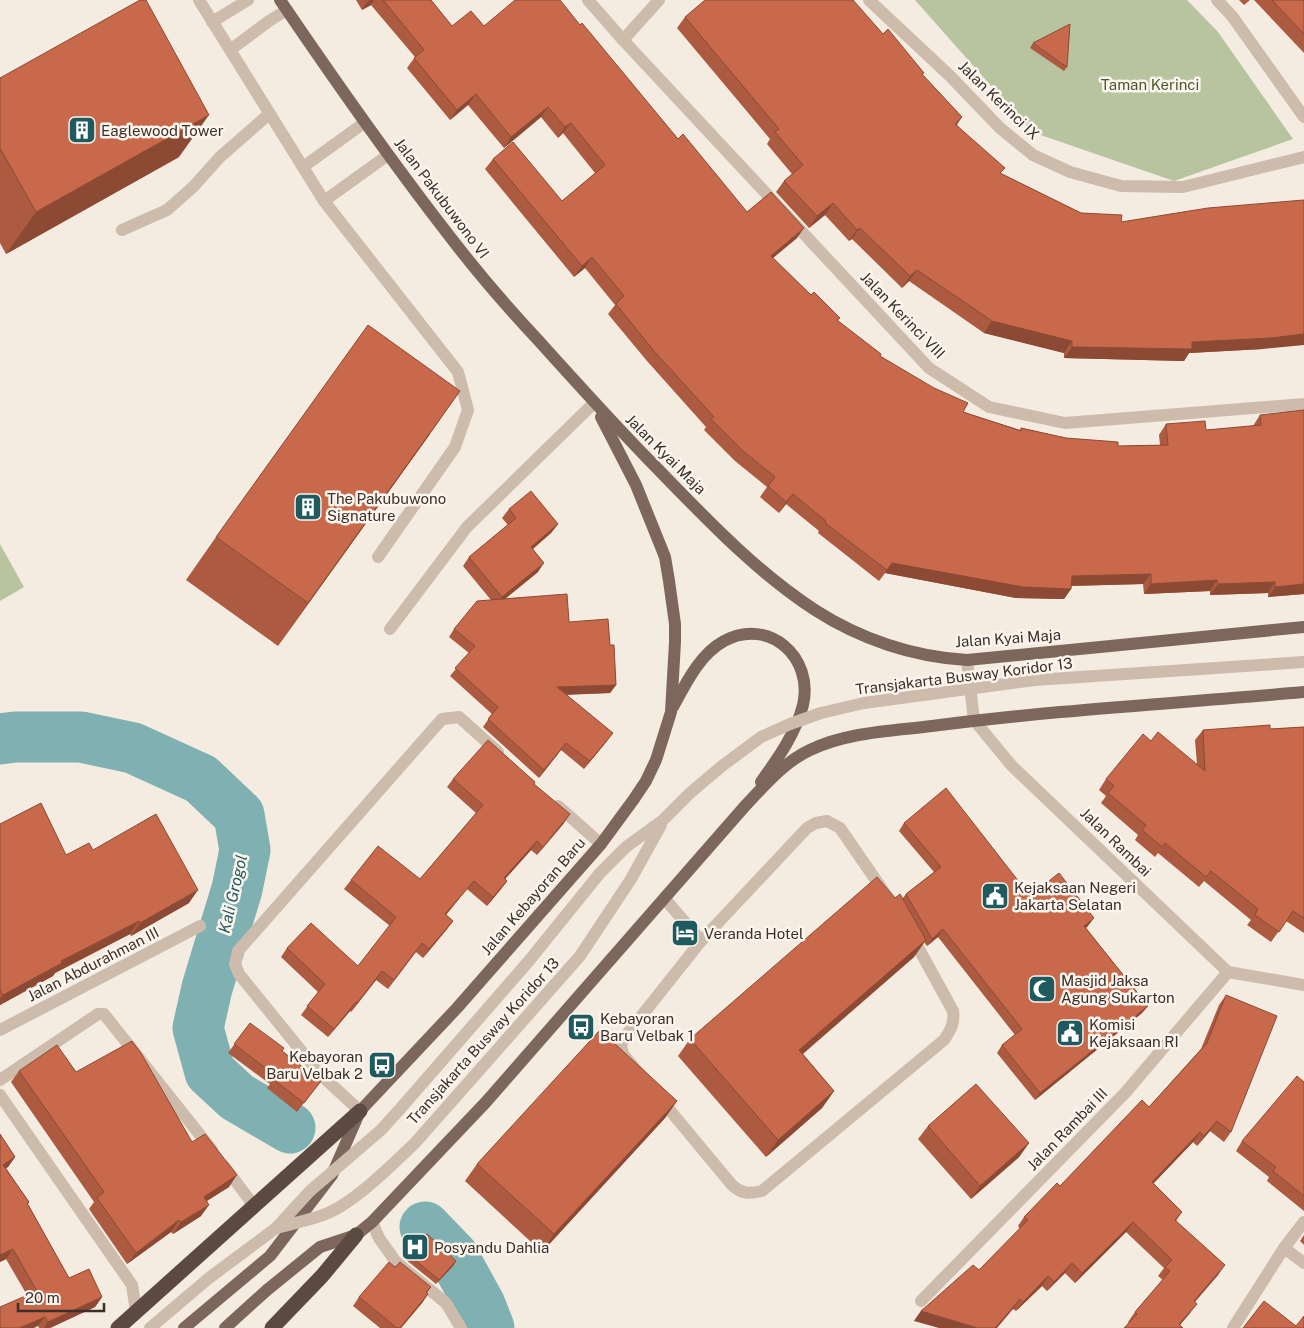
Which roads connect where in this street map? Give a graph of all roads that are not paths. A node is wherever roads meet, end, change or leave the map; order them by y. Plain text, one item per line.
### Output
1 (199, 0) edge
2 (248, 0) edge
3 (588, 0) edge
4 (659, 0) edge
5 (868, 0) edge
6 (1217, 0) edge
7 (284, 5) edge
8 (212, 22) junction
9 (623, 40) junction
10 (230, 50) junction
11 (269, 114) junction
12 (1304, 117) edge
13 (364, 123) junction
14 (388, 155) junction
15 (1304, 157) edge
16 (303, 167) junction
17 (324, 201) junction
18 (122, 230) dead end
19 (594, 403) junction
20 (1304, 404) edge
21 (378, 558) edge
22 (1304, 627) edge
23 (390, 629) dead end
24 (967, 660) junction
25 (1304, 662) edge
26 (1304, 692) edge
27 (671, 712) junction
28 (974, 720) junction
29 (509, 762) edge
30 (551, 800) edge
31 (745, 806) junction
32 (664, 820) junction
33 (601, 844) junction
34 (665, 899) junction
35 (200, 926) dead end
36 (701, 941) junction
37 (1228, 972) junction
38 (1304, 985) edge
39 (0, 1030) edge
40 (0, 1080) edge
41 (0, 1095) edge
42 (360, 1111) junction
43 (252, 1208) junction
44 (372, 1222) junction
45 (1304, 1222) edge
46 (276, 1228) junction
47 (356, 1235) junction
48 (1284, 1248) junction
49 (1304, 1263) edge
50 (922, 1301) dead end
51 (136, 1311) junction
52 (118, 1328) edge
53 (150, 1328) edge
54 (184, 1328) edge
55 (225, 1328) edge
56 (272, 1328) edge
57 (461, 1328) edge
58 (1233, 1328) edge

1 - 8 street
2 - 8 street
3 - 9 street, Jalan Kerinci VIII
4 - 9 street
5 - 15 street, Jalan Kerinci IX
6 - 12 street
7 - 10 street
7 - 13 main road, Jalan Pakubuwono VI
8 - 10 street
9 - 20 street, Jalan Kerinci VIII
10 - 11 street
11 - 16 street
11 - 18 street
13 - 14 main road, Jalan Pakubuwono VI
13 - 16 street
14 - 17 street
14 - 19 main road, Jalan Pakubuwono VI
16 - 17 street
17 - 21 street
19 - 23 street
19 - 24 main road, Jalan Kyai Maja
19 - 27 main road, Jalan Kebayoran Baru
22 - 24 main road, Jalan Kyai Maja
24 - 28 street
25 - 32 street, Transjakarta Busway Koridor 13, bridge
26 - 28 main road
27 - 31 main road
27 - 33 main road, Jalan Kebayoran Baru
28 - 31 main road
28 - 37 street, Jalan Rambai
29 - 42 street
30 - 33 street
31 - 34 main road
32 - 46 street, Transjakarta Busway Koridor 13, bridge
32 - 46 street, Transjakarta Busway Koridor 13, bridge
33 - 42 main road, Jalan Kebayoran Baru
34 - 36 street
34 - 44 main road
35 - 39 street, Jalan Abdurahman III
36 - 36 street
37 - 38 street
37 - 50 street, Jalan Rambai III
40 - 43 street
41 - 51 street
42 - 43 highway
42 - 54 main road, Jalan Kebayoran Baru
43 - 51 highway
44 - 47 main road
44 - 57 street
45 - 48 street
46 - 53 street, Transjakarta Busway Koridor 13
47 - 55 main road
47 - 56 highway
48 - 49 street
48 - 58 street
51 - 52 highway

